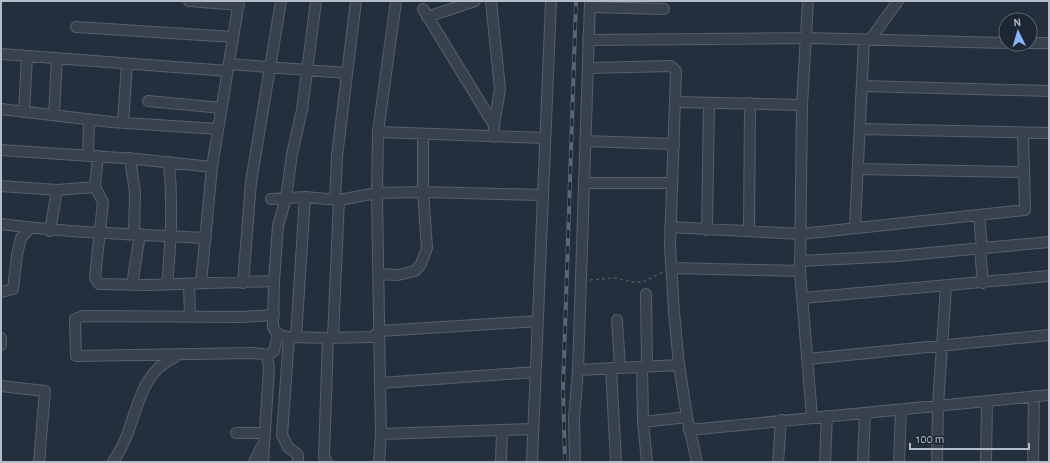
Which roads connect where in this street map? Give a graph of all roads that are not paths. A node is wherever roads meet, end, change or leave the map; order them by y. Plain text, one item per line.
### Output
1 (189, 1) edge
2 (281, 1) edge
3 (316, 1) edge
4 (356, 1) edge
5 (396, 1) edge
6 (475, 1) edge
7 (491, 1) edge
8 (552, 1) edge
9 (808, 1) edge
10 (898, 1) edge
11 (239, 3) edge
12 (590, 4) edge
13 (664, 9) dead end
14 (76, 28) dead end
15 (233, 37) junction
16 (807, 38) junction
17 (588, 40) junction
18 (867, 40) junction
19 (998, 43) edge
20 (1038, 43) edge
21 (1049, 43) edge
22 (1, 54) edge
23 (27, 56) junction
24 (56, 59) junction
25 (127, 64) junction
26 (228, 67) junction
27 (269, 67) junction
28 (588, 68) junction
29 (307, 69) junction
30 (347, 73) junction
31 (862, 86) junction
32 (1049, 90) edge
33 (148, 101) dead end
34 (675, 102) junction
35 (709, 103) junction
36 (750, 103) junction
37 (802, 105) junction
38 (222, 108) junction
39 (1, 109) edge
40 (24, 112) junction
41 (54, 115) junction
42 (90, 119) junction
43 (123, 123) junction
44 (494, 125) junction
45 (218, 129) junction
46 (860, 129) junction
47 (378, 132) junction
48 (1023, 133) junction
49 (1049, 133) edge
50 (423, 134) junction
51 (494, 137) junction
52 (545, 138) junction
53 (585, 141) junction
54 (674, 144) junction
55 (1, 150) edge
56 (93, 156) junction
57 (130, 158) junction
58 (169, 162) junction
59 (212, 167) junction
60 (858, 168) junction
61 (1024, 172) junction
62 (584, 183) junction
63 (671, 183) junction
64 (1, 186) edge
65 (95, 187) junction
66 (57, 190) junction
67 (423, 192) junction
68 (377, 193) junction
69 (543, 195) junction
70 (305, 197) junction
71 (286, 198) junction
72 (271, 199) dead end
73 (337, 200) junction
74 (979, 215) junction
75 (1, 224) edge
76 (670, 226) junction
77 (855, 227) junction
78 (30, 228) junction
79 (707, 230) junction
80 (50, 231) junction
81 (749, 231) junction
82 (100, 232) junction
83 (137, 233) junction
84 (801, 234) junction
85 (172, 236) junction
86 (206, 238) junction
87 (1049, 242) edge
88 (981, 248) junction
89 (800, 266) junction
90 (672, 268) junction
91 (378, 274) junction
92 (1049, 276) edge
93 (274, 282) junction
94 (201, 283) junction
95 (244, 283) junction
96 (983, 283) junction
97 (189, 284) junction
98 (132, 285) junction
99 (167, 285) junction
100 (946, 287) junction
101 (1, 292) edge
102 (646, 294) dead end
103 (803, 298) junction
104 (274, 315) junction
105 (190, 316) junction
106 (617, 320) dead end
107 (538, 321) junction
108 (380, 330) junction
109 (278, 334) junction
110 (1049, 334) edge
111 (293, 337) junction
112 (1, 338) edge
113 (330, 338) junction
114 (942, 344) junction
115 (1, 345) edge
116 (180, 355) junction
117 (267, 356) junction
118 (808, 359) junction
119 (679, 365) junction
120 (645, 367) junction
121 (615, 368) junction
122 (578, 370) junction
123 (535, 372) junction
124 (380, 383) junction
125 (1, 386) edge
126 (1049, 395) edge
127 (1034, 396) junction
128 (987, 402) junction
129 (938, 405) junction
130 (901, 410) junction
131 (865, 413) junction
132 (827, 416) junction
133 (686, 417) junction
134 (812, 417) junction
135 (782, 420) junction
136 (643, 422) junction
137 (532, 429) junction
138 (502, 430) junction
139 (689, 430) junction
140 (236, 433) dead end
141 (381, 434) junction
142 (264, 438) junction
143 (39, 462) edge
144 (113, 462) edge
145 (254, 462) edge
146 (264, 462) edge
147 (298, 462) edge
148 (326, 462) edge
149 (379, 462) edge
150 (500, 462) edge
151 (532, 462) edge
152 (575, 462) edge
153 (616, 462) edge
154 (647, 462) edge
155 (697, 462) edge
156 (778, 462) edge
157 (825, 462) edge
158 (863, 462) edge
159 (899, 462) edge
160 (937, 462) edge
161 (986, 462) edge
162 (1033, 462) edge

1 - 11 street
2 - 27 street
3 - 29 street
4 - 30 street
5 - 47 street
6 - 44 street
7 - 44 street
8 - 52 street
9 - 16 street
10 - 18 street
11 - 15 street
12 - 13 street
12 - 17 street
14 - 15 street
15 - 26 street
16 - 17 street
16 - 18 street
16 - 37 street
17 - 28 street
18 - 19 street
18 - 31 street
20 - 21 street
22 - 23 street
23 - 24 street
23 - 40 street
24 - 25 street
24 - 41 street
25 - 26 street
25 - 43 street
26 - 27 street
26 - 38 street
27 - 29 street
27 - 95 street
28 - 34 street
28 - 53 street
29 - 30 street
29 - 71 street
30 - 73 street
31 - 32 street
31 - 46 street
33 - 38 street
34 - 35 street
34 - 54 street
35 - 36 street
35 - 79 street
36 - 37 street
36 - 81 street
37 - 84 street
38 - 45 street
39 - 40 street
40 - 41 street
41 - 42 street
42 - 43 street
42 - 56 street
43 - 45 street
44 - 51 street
45 - 59 street
46 - 48 street
46 - 60 street
47 - 50 street
47 - 68 street
48 - 49 street
48 - 61 street
50 - 51 street
50 - 67 street
51 - 52 street
52 - 69 street
53 - 54 street
53 - 62 street
54 - 63 street
55 - 56 street
56 - 57 street
56 - 65 street
57 - 58 street
57 - 83 street
58 - 59 street
58 - 85 street
59 - 86 street
60 - 61 street
60 - 77 street
61 - 74 street
62 - 63 street
62 - 122 street
63 - 76 street
64 - 66 street
65 - 66 street
65 - 82 street
66 - 80 street
67 - 68 street
67 - 69 street
67 - 91 street
68 - 73 street
68 - 91 street
69 - 107 street
70 - 71 street
70 - 73 street
70 - 111 street
71 - 72 street
71 - 93 street
73 - 113 street
74 - 77 street
74 - 88 street
75 - 78 street
76 - 79 street
76 - 90 street
77 - 84 street
78 - 80 street
78 - 101 street
79 - 81 street
80 - 82 street
81 - 84 street
82 - 83 street
82 - 98 street
83 - 85 street
83 - 98 street
84 - 89 street
85 - 86 street
85 - 99 street
86 - 94 street
87 - 88 street
88 - 89 street
88 - 96 street
89 - 90 street
89 - 103 street
90 - 119 street
91 - 108 street
92 - 96 street
93 - 95 street
93 - 104 street
94 - 95 street
94 - 97 street
96 - 100 street
97 - 99 street
97 - 105 street
98 - 99 street
100 - 103 street
100 - 114 street
102 - 120 street
103 - 118 street
104 - 105 street
104 - 109 street
105 - 116 street
106 - 121 street
107 - 108 street
107 - 123 street
108 - 113 street
108 - 124 street
109 - 111 street
109 - 117 street
110 - 114 street
111 - 113 street
111 - 147 street
112 - 115 street
113 - 148 street
114 - 118 street
114 - 129 street
116 - 117 street
116 - 144 street
117 - 142 street
118 - 134 street
119 - 120 street
119 - 133 street
120 - 121 street
120 - 136 street
121 - 122 street
121 - 153 street
122 - 152 street
123 - 124 street
123 - 137 street
124 - 141 street
125 - 143 street
126 - 127 street
127 - 128 street
127 - 162 street
128 - 129 street
128 - 161 street
129 - 130 street
129 - 160 street
130 - 131 street
130 - 159 street
131 - 132 street
131 - 158 street
132 - 134 street
132 - 157 street
133 - 136 street
133 - 139 street
134 - 135 street
135 - 139 street
135 - 156 street
136 - 154 street
137 - 138 street
137 - 151 street
138 - 141 street
138 - 150 street
139 - 155 street
140 - 142 street
141 - 149 street
142 - 145 street
142 - 146 street

